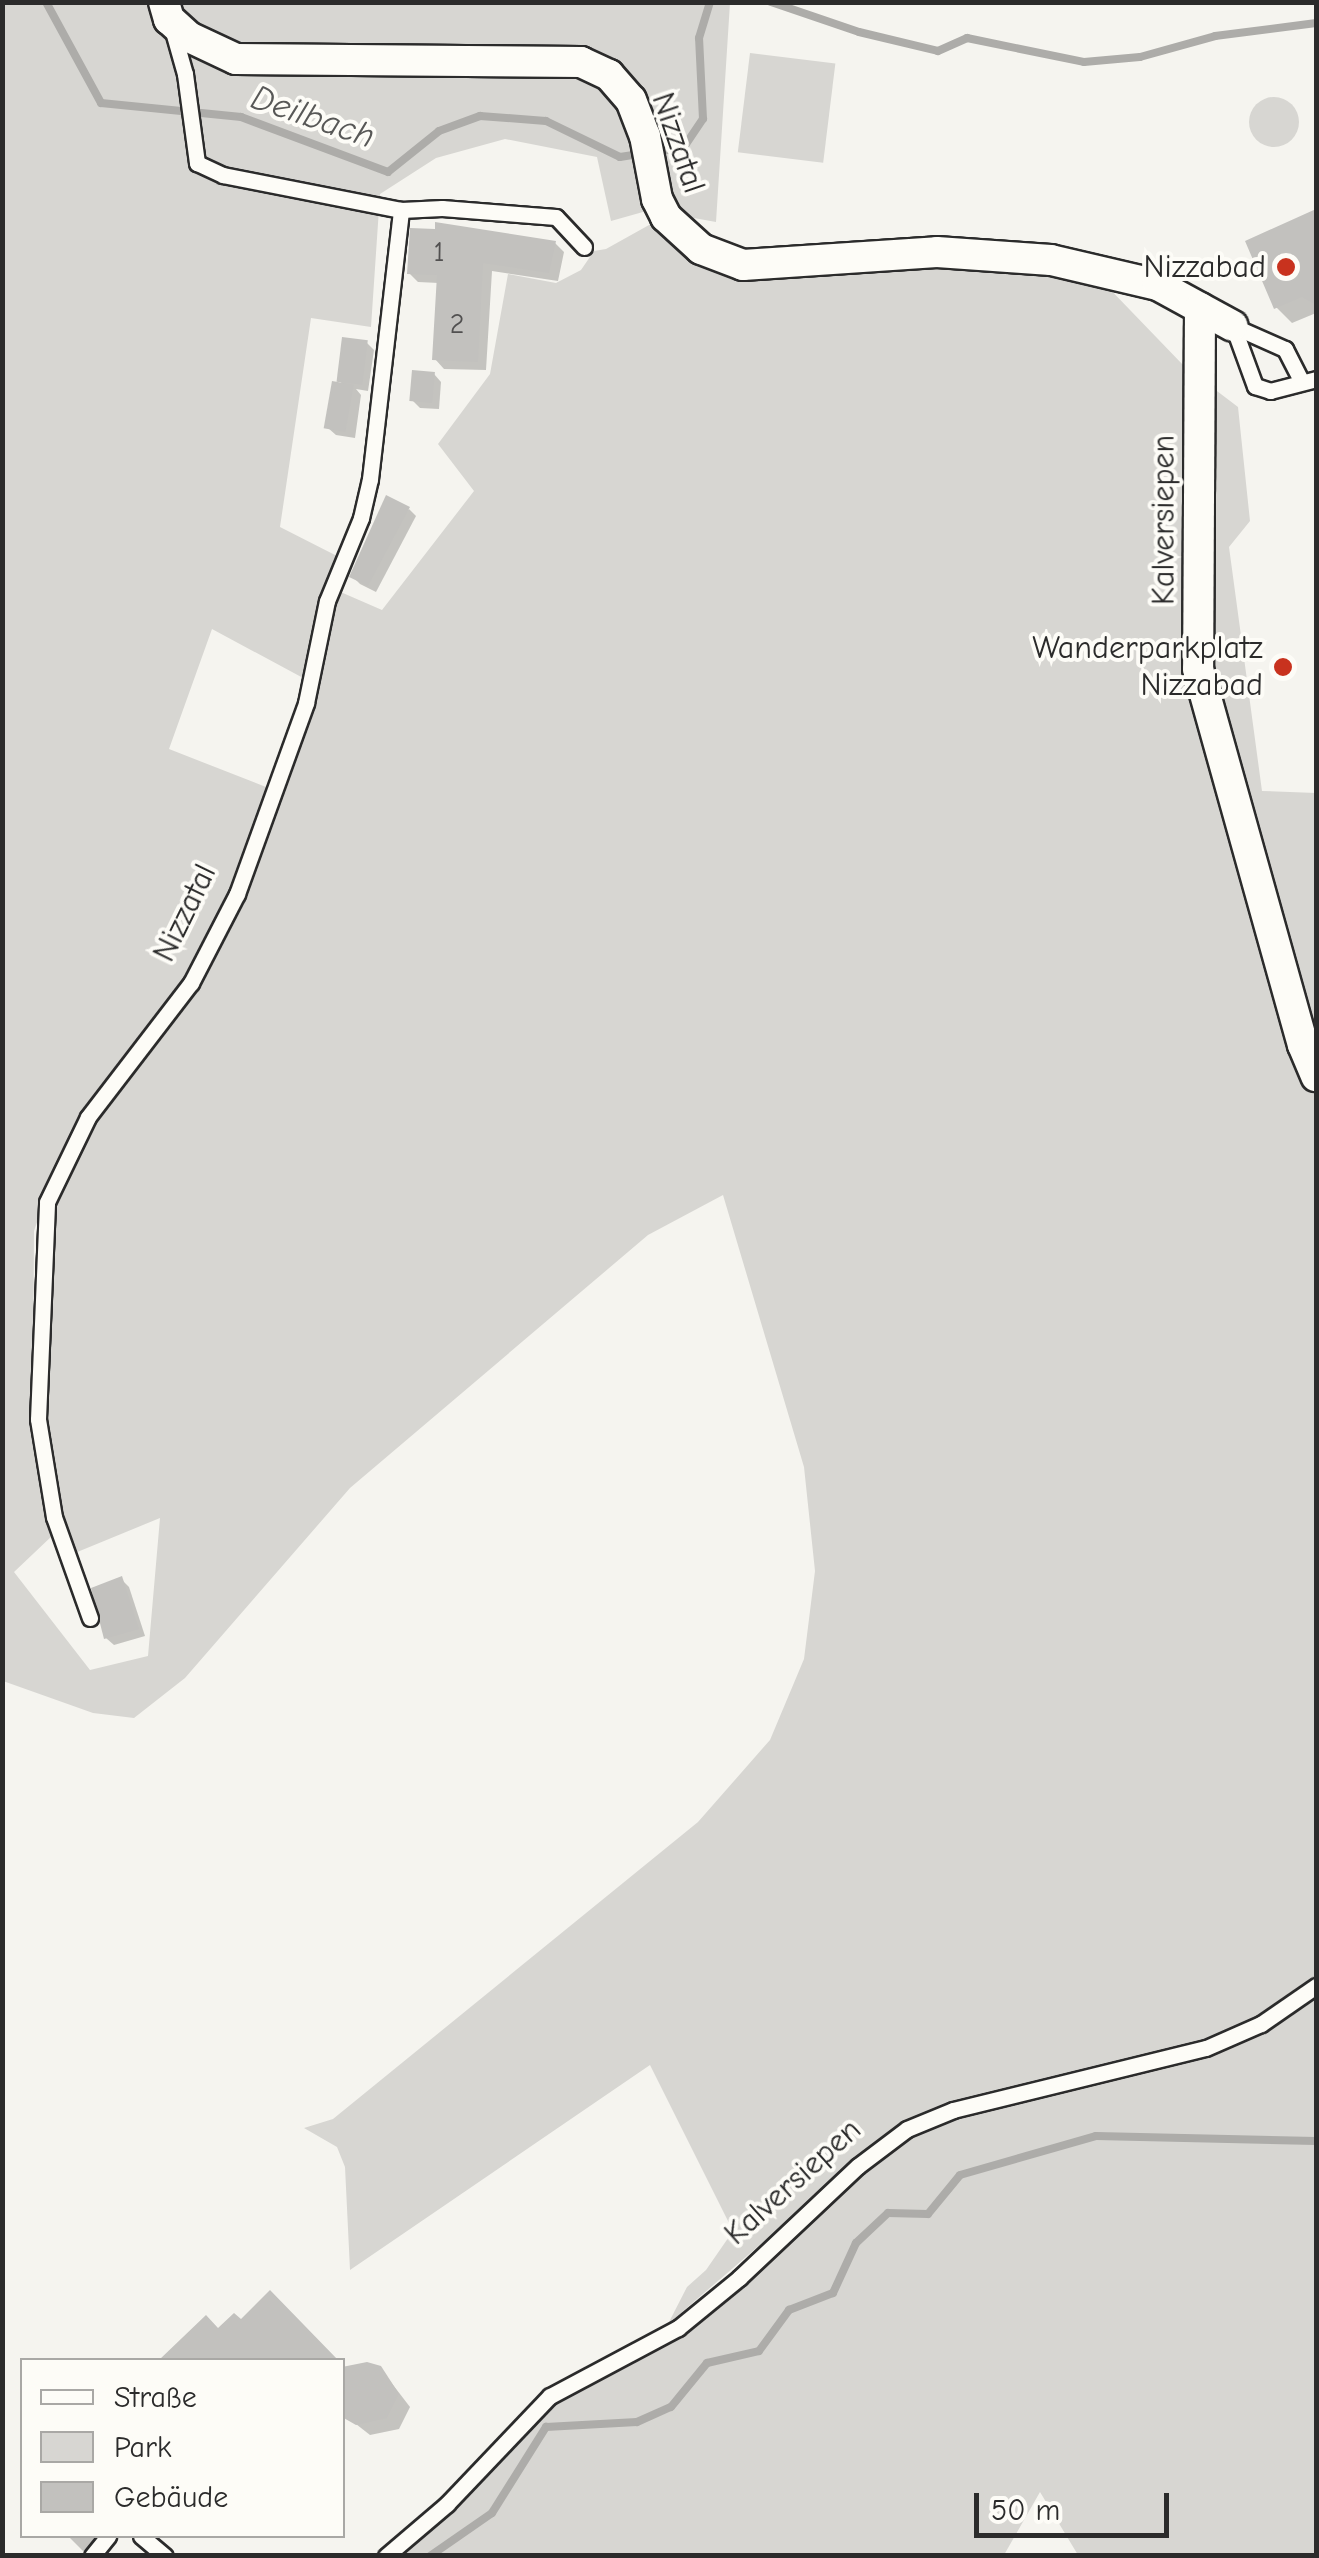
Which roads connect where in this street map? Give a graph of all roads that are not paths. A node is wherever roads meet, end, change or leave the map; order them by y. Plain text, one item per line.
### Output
1 (166, 11) edge
2 (400, 210) junction
3 (584, 247) dead end
4 (1200, 308) junction
5 (1233, 326) junction
6 (1309, 380) edge
7 (1316, 1076) edge
8 (90, 1618) dead end
9 (1316, 1986) edge
10 (144, 2538) edge
11 (164, 2556) edge
12 (386, 2556) edge

1 - 2 lane, Nizzatal
1 - 4 street, Nizzatal
2 - 3 lane, Nizzatal
2 - 8 lane, Nizzatal
4 - 5 street, Nizzatal
4 - 7 street, Kalversiepen
5 - 6 lane
5 - 6 lane
9 - 12 lane, Kalversiepen
10 - 11 lane

